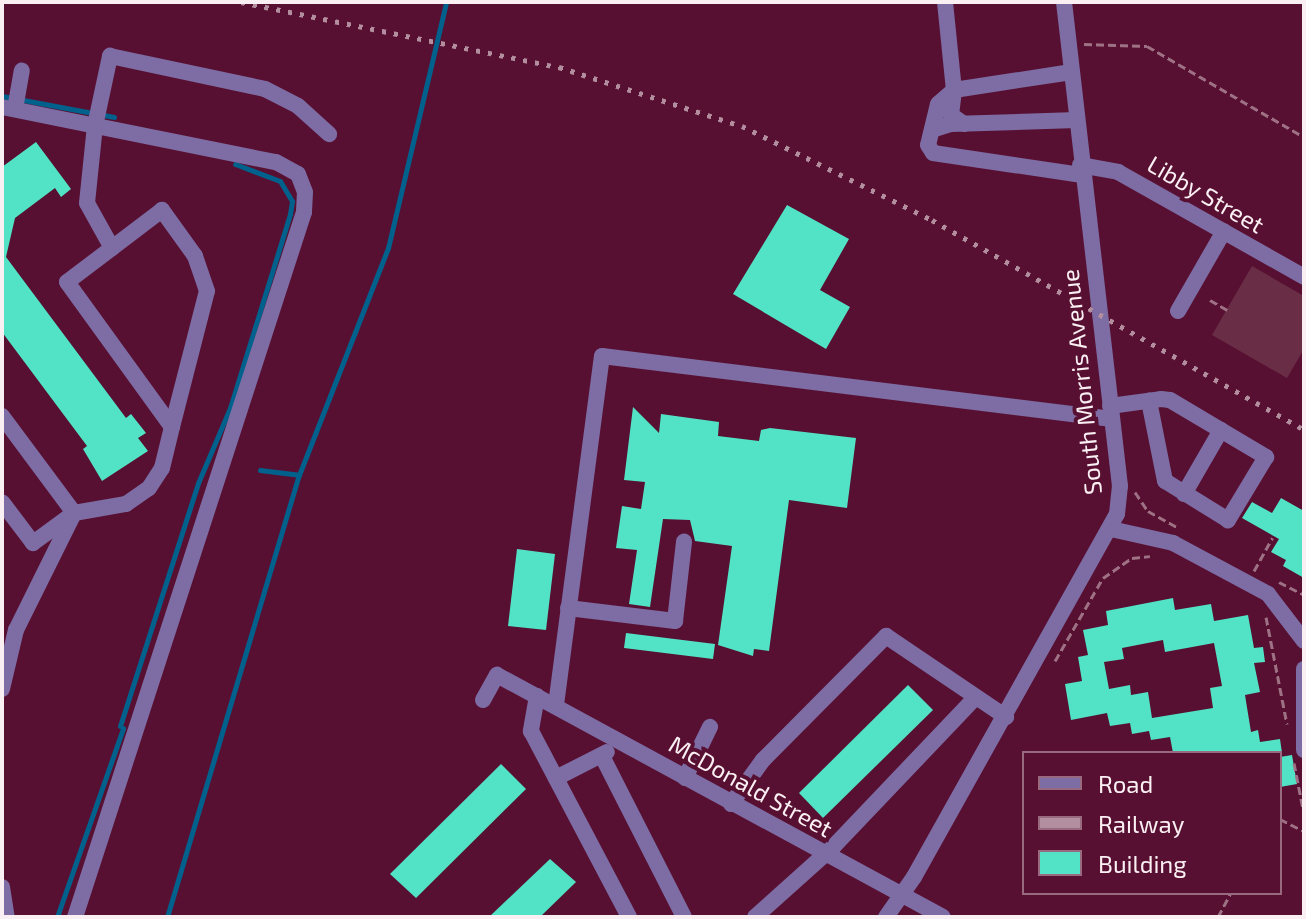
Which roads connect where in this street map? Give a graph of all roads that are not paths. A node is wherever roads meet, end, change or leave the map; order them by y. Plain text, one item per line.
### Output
1 (945, 2) edge
2 (1064, 2) edge
3 (22, 71) dead end
4 (1072, 72) junction
5 (954, 90) junction
6 (8, 108) edge
7 (1077, 120) junction
8 (964, 124) junction
9 (95, 126) junction
10 (932, 130) junction
11 (329, 134) dead end
12 (1081, 170) junction
13 (1224, 231) junction
14 (112, 248) junction
15 (1304, 277) edge
16 (1178, 311) dead end
17 (1149, 401) junction
18 (1111, 413) junction
19 (2, 416) edge
20 (172, 427) junction
21 (1221, 430) junction
22 (1184, 494) junction
23 (2, 502) edge
24 (74, 513) junction
25 (1111, 529) junction
26 (684, 542) dead end
27 (568, 608) junction
28 (1304, 641) edge
29 (1304, 669) edge
30 (2, 689) edge
31 (537, 696) junction
32 (975, 698) junction
33 (483, 700) dead end
34 (556, 705) junction
35 (1006, 717) junction
36 (710, 727) dead end
37 (615, 739) junction
38 (1298, 753) edge
39 (603, 758) junction
40 (556, 778) junction
41 (685, 778) junction
42 (731, 804) junction
43 (824, 854) junction
44 (2, 887) edge
45 (904, 894) junction
46 (7, 917) edge
47 (75, 917) edge
48 (629, 917) edge
49 (684, 917) edge
50 (755, 917) edge
51 (886, 917) edge
52 (943, 917) edge

1 - 5 street
2 - 4 street, South Morris Avenue
3 - 6 street
4 - 5 street
4 - 7 street, South Morris Avenue
5 - 8 street
5 - 10 street
6 - 9 street
7 - 8 street
7 - 12 street, South Morris Avenue
8 - 10 street
9 - 11 street
9 - 14 street
9 - 47 street
10 - 12 street, Libby Street
12 - 13 street, Libby Street
12 - 18 street, South Morris Avenue
13 - 15 street, Libby Street
13 - 16 street
14 - 20 street
14 - 20 street
17 - 18 street
17 - 21 street
17 - 22 street
18 - 25 street, South Morris Avenue
18 - 27 street
19 - 24 street
20 - 24 street
21 - 22 street
21 - 22 street
23 - 24 street
24 - 30 street
25 - 28 street
25 - 35 street, South Morris Avenue
26 - 27 street
27 - 34 street
29 - 38 street
31 - 33 street, McDonald Street
31 - 34 street, McDonald Street
31 - 40 street
32 - 35 street
32 - 42 street
32 - 43 street
34 - 37 street, McDonald Street
35 - 45 street, South Morris Avenue
36 - 41 street
37 - 39 street
37 - 41 street, McDonald Street
39 - 40 street
39 - 49 street
40 - 48 street
41 - 42 street, McDonald Street
42 - 43 street, McDonald Street
43 - 45 street, McDonald Street
43 - 50 street
44 - 46 street
45 - 51 street, South Morris Avenue
45 - 52 street, McDonald Street

